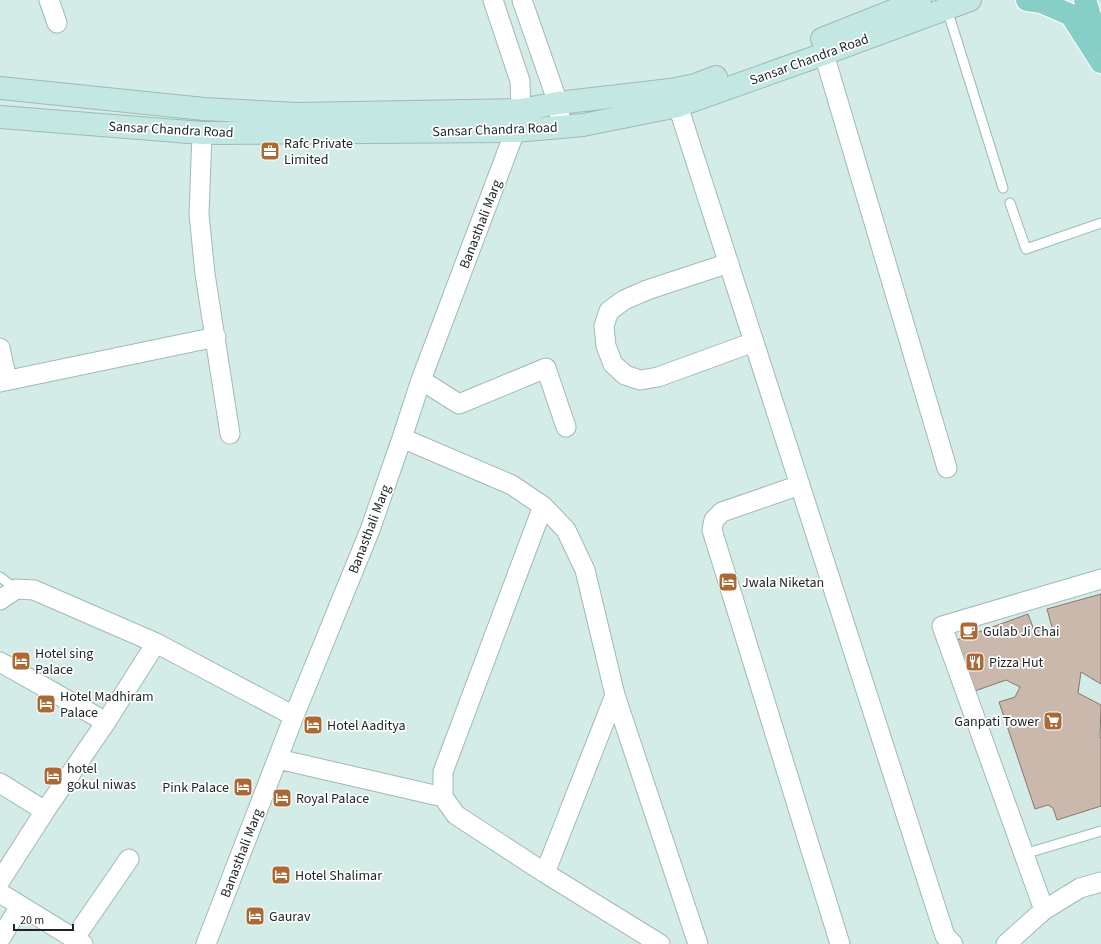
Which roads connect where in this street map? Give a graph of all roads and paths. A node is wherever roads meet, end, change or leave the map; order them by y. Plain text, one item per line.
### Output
1 (49, 0) edge
2 (493, 0) edge
3 (522, 0) edge
4 (920, 0) edge
5 (970, 0) edge
6 (1027, 0) edge
7 (1085, 0) edge
8 (947, 9) junction
9 (57, 23) dead end
10 (1101, 49) edge
11 (824, 54) junction
12 (1101, 62) edge
13 (0, 88) edge
14 (558, 103) junction
15 (678, 106) junction
16 (522, 110) junction
17 (0, 117) edge
18 (561, 127) junction
19 (515, 131) junction
20 (202, 133) junction
21 (1003, 188) dead end
22 (1010, 203) dead end
23 (1101, 223) edge
24 (729, 263) junction
25 (216, 338) junction
26 (754, 342) junction
27 (0, 348) edge
28 (421, 380) junction
29 (3, 381) edge
30 (566, 427) dead end
31 (230, 434) dead end
32 (402, 438) junction
33 (947, 468) dead end
34 (800, 486) junction
35 (543, 506) junction
36 (0, 577) edge
37 (1101, 579) edge
38 (16, 589) junction
39 (0, 600) edge
40 (156, 643) junction
41 (0, 662) edge
42 (615, 695) junction
43 (294, 716) junction
44 (106, 722) junction
45 (278, 758) junction
46 (0, 783) edge
47 (443, 796) junction
48 (45, 811) junction
49 (1101, 832) edge
50 (1024, 854) junction
51 (129, 859) dead end
52 (545, 872) junction
53 (0, 881) edge
54 (1101, 882) edge
55 (0, 893) edge
56 (20, 906) junction
57 (1044, 910) junction
58 (0, 939) edge
59 (79, 942) edge
60 (206, 944) edge
61 (660, 944) edge
62 (698, 944) edge
63 (840, 944) edge
64 (953, 944) edge
65 (1006, 944) edge

1 - 9 street
2 - 16 street
3 - 14 street
4 - 14 street, Sansar Chandra Road
5 - 8 street, Sansar Chandra Road
6 - 12 main road
7 - 10 main road
8 - 11 street, Sansar Chandra Road
8 - 21 lane
11 - 15 street, Sansar Chandra Road
11 - 33 street
13 - 16 street, Sansar Chandra Road
14 - 16 street, Sansar Chandra Road
14 - 18 street
15 - 18 street, Sansar Chandra Road
15 - 24 street
16 - 19 street, Banasthali Marg
17 - 20 street, Sansar Chandra Road
18 - 19 street, Sansar Chandra Road
19 - 20 street, Sansar Chandra Road
19 - 28 street, Banasthali Marg
20 - 25 street
22 - 23 lane
24 - 26 street
24 - 26 street
25 - 29 street
25 - 31 street
26 - 34 street
27 - 29 street
28 - 30 street
28 - 32 street, Banasthali Marg
32 - 35 street
32 - 43 street, Banasthali Marg
34 - 63 street
34 - 64 street
35 - 42 street
35 - 47 street
36 - 38 lane
37 - 50 street
38 - 39 street
38 - 40 street
40 - 43 street
40 - 44 street
41 - 44 street
42 - 52 street
42 - 62 street
43 - 45 street, Banasthali Marg
44 - 48 street
45 - 47 street
45 - 60 street, Banasthali Marg
46 - 48 street
47 - 52 street
48 - 53 street
49 - 50 lane
50 - 57 street
51 - 59 street
52 - 61 street
54 - 57 street
55 - 56 street
56 - 58 street
56 - 59 street
57 - 65 street

